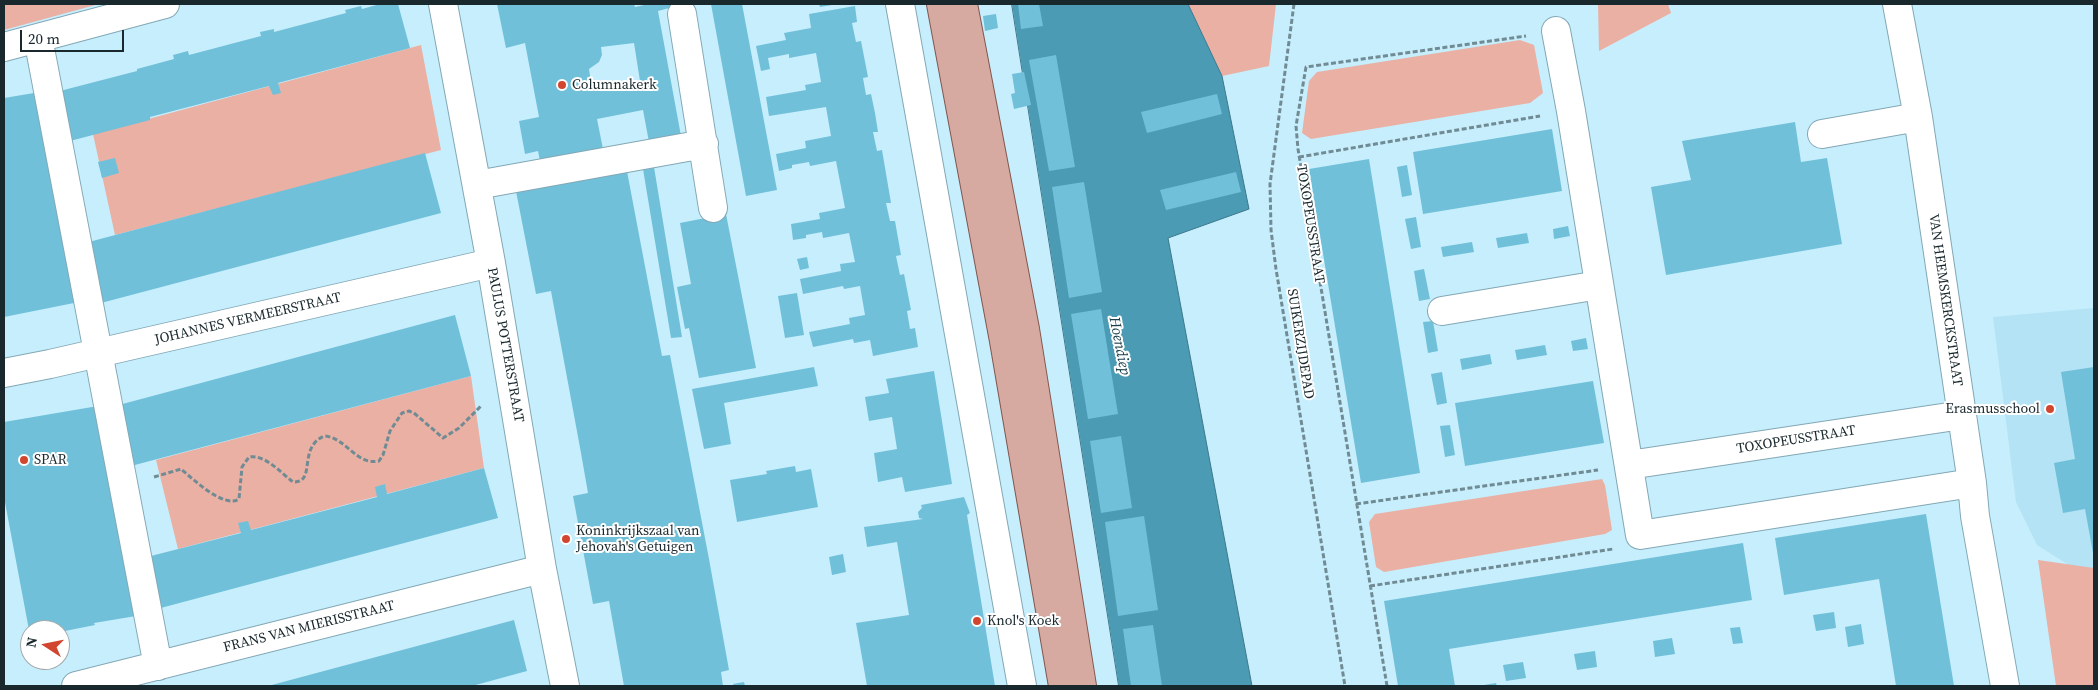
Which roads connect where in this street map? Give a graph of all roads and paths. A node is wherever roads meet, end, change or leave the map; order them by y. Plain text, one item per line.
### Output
1 (164, 4) edge
2 (443, 4) edge
3 (900, 4) edge
4 (941, 4) edge
5 (963, 4) edge
6 (1294, 4) edge
7 (1897, 4) edge
8 (682, 14) dead end
9 (1556, 32) joint
10 (38, 38) junction
11 (4, 47) edge
12 (1571, 111) junction
13 (1918, 117) junction
14 (1822, 134) dead end
15 (704, 144) junction
16 (1299, 157) junction
17 (477, 185) junction
18 (713, 208) dead end
19 (491, 263) junction
20 (1599, 285) junction
21 (1442, 311) dead end
22 (99, 353) junction
23 (4, 373) edge
24 (510, 376) junction
25 (1962, 415) junction
26 (1629, 465) junction
27 (1972, 483) junction
28 (124, 486) junction
29 (1356, 504) junction
30 (1640, 535) junction
31 (542, 569) junction
32 (1370, 586) junction
33 (158, 666) junction
34 (76, 686) edge
35 (565, 686) edge
36 (1022, 686) edge
37 (1063, 686) edge
38 (1082, 686) edge
39 (1345, 686) edge
40 (1387, 686) edge
41 (2005, 686) edge

1 - 10 street
2 - 17 street, PAULUS POTTERSTRAAT
3 - 36 street
4 - 37 main road
5 - 38 main road
6 - 39 path, SUIKERZIJDEPAD
7 - 13 street, VAN HEEMSKERCKSTRAAT
8 - 15 street
9 - 12 street
9 - 16 path
10 - 11 street
10 - 22 street
12 - 16 path, TOXOPEUSSTRAAT
12 - 20 street
13 - 14 street
13 - 25 street, VAN HEEMSKERCKSTRAAT
15 - 17 street
15 - 18 street
16 - 29 path, TOXOPEUSSTRAAT
17 - 19 street, PAULUS POTTERSTRAAT
19 - 22 street, JOHANNES VERMEERSTRAAT
19 - 24 street, PAULUS POTTERSTRAAT
20 - 21 street
20 - 26 street
22 - 23 street, JOHANNES VERMEERSTRAAT
22 - 28 street
24 - 28 path
24 - 31 street, PAULUS POTTERSTRAAT
25 - 26 street, TOXOPEUSSTRAAT
25 - 27 street, VAN HEEMSKERCKSTRAAT
26 - 29 path
26 - 30 street
27 - 30 street
27 - 41 street, VAN HEEMSKERCKSTRAAT
28 - 33 street
29 - 32 path, TOXOPEUSSTRAAT
30 - 32 path
31 - 33 street, FRANS VAN MIERISSTRAAT
31 - 35 street, PAULUS POTTERSTRAAT
32 - 40 path, TOXOPEUSSTRAAT
33 - 34 street, FRANS VAN MIERISSTRAAT

